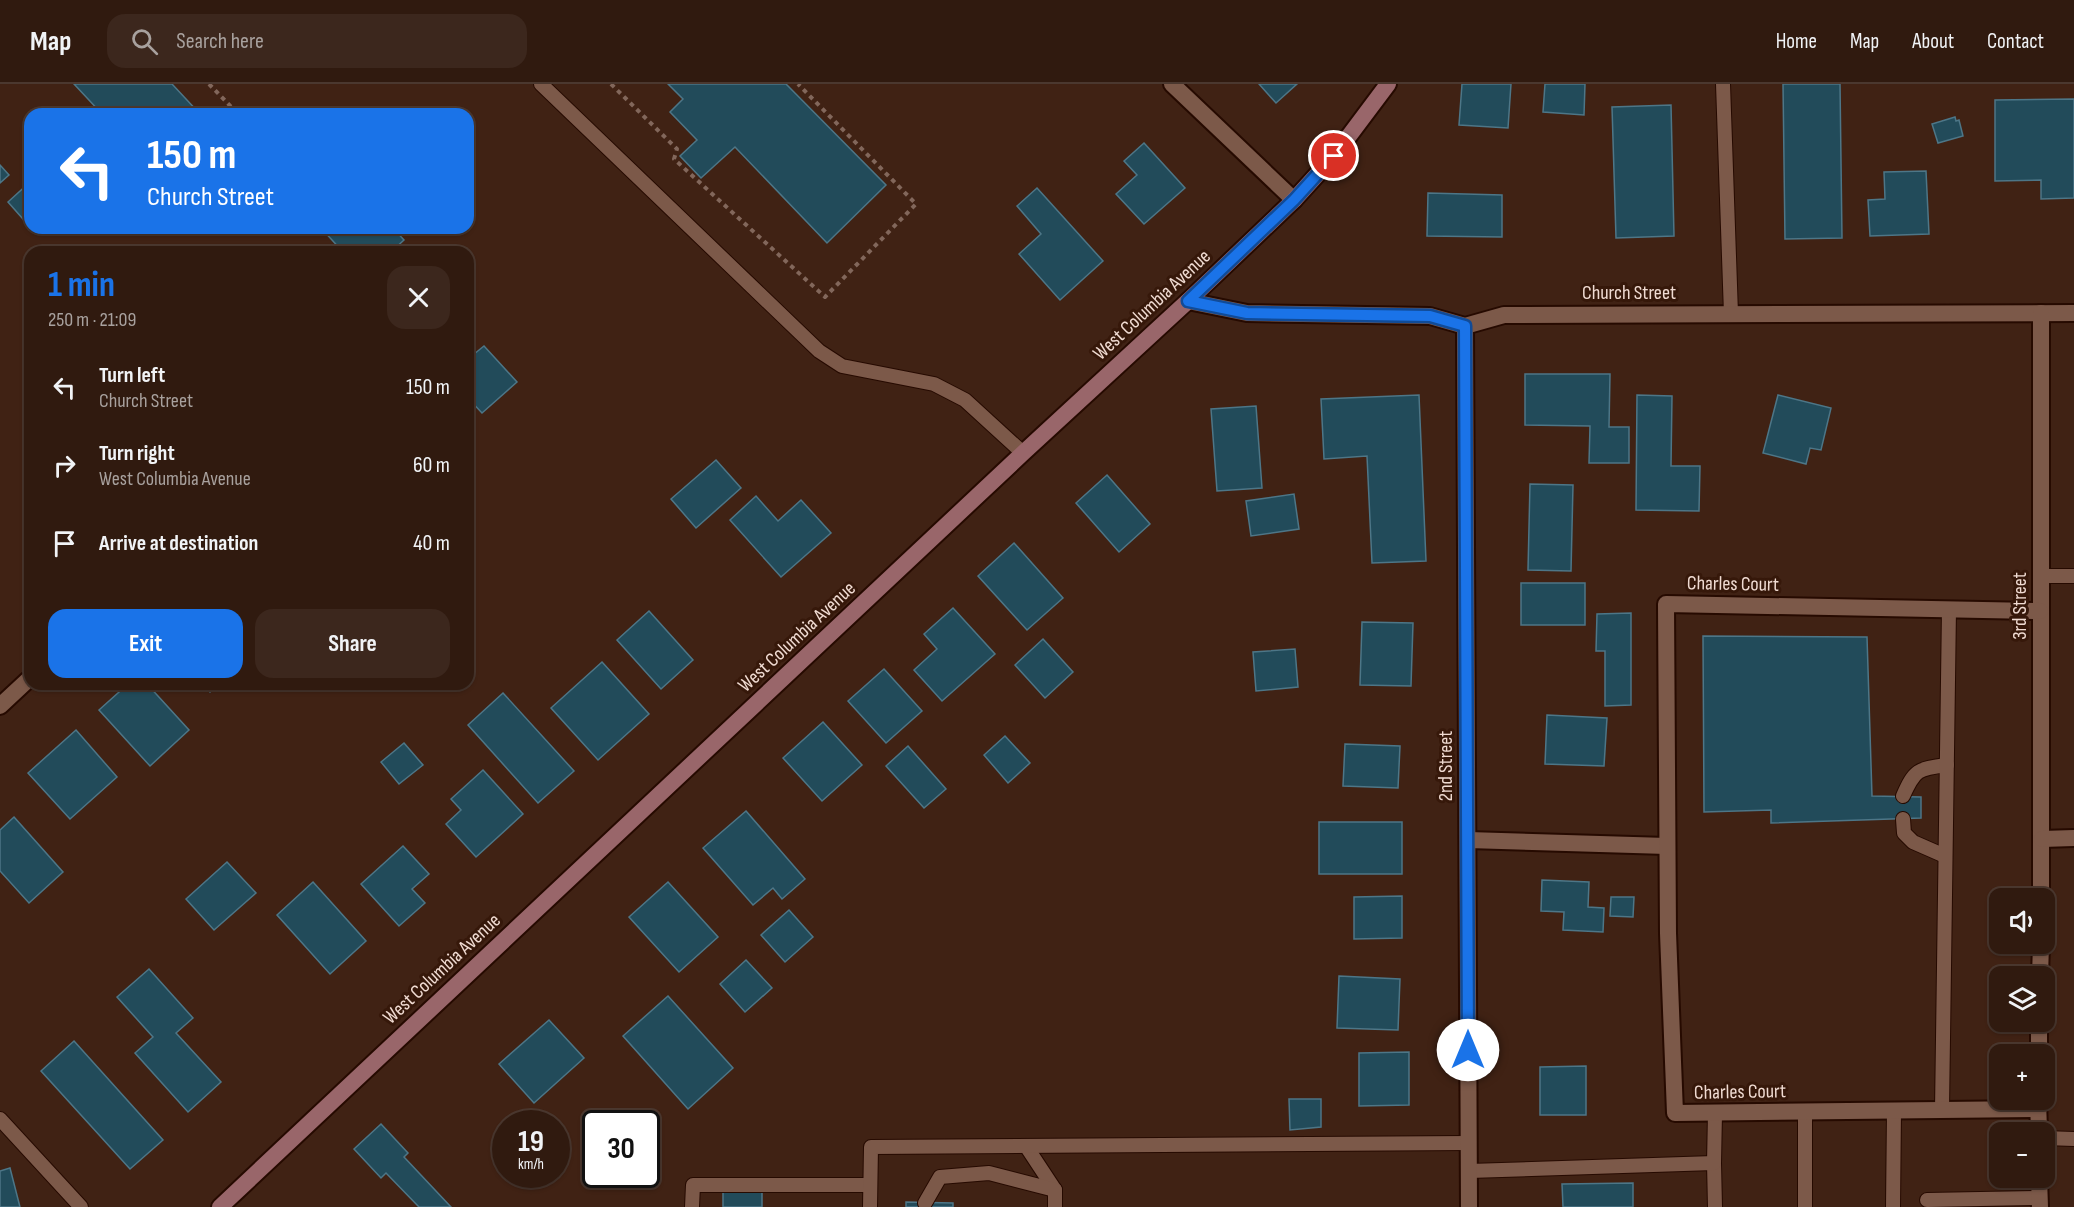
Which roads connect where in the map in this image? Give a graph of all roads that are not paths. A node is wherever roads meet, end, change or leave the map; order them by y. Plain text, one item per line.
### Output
1 (541, 84) edge
2 (1172, 84) edge
3 (1388, 84) edge
4 (1724, 84) edge
5 (1294, 200) junction
6 (1188, 301) junction
7 (2041, 313) junction
8 (2074, 313) edge
9 (1731, 314) junction
10 (1465, 326) junction
11 (1023, 453) junction
12 (2040, 576) junction
13 (2074, 576) edge
14 (1949, 609) junction
15 (2040, 611) junction
16 (24, 684) edge
17 (0, 706) edge
18 (1947, 765) junction
19 (1903, 796) dead end
20 (1903, 819) dead end
21 (2074, 838) edge
22 (2042, 839) junction
23 (1468, 840) junction
24 (1667, 846) junction
25 (1946, 856) junction
26 (2041, 888) edge
27 (1989, 1107) edge
28 (1942, 1110) junction
29 (1894, 1111) junction
30 (1805, 1112) junction
31 (1715, 1113) junction
32 (0, 1119) edge
33 (2055, 1138) edge
34 (2074, 1139) edge
35 (1469, 1143) junction
36 (1026, 1146) junction
37 (1714, 1163) junction
38 (1469, 1171) junction
39 (870, 1185) junction
40 (2039, 1188) edge
41 (1055, 1190) junction
42 (1927, 1200) dead end
43 (925, 1203) dead end
44 (2040, 1203) edge
45 (81, 1207) edge
46 (220, 1207) edge
47 (692, 1207) edge
48 (870, 1207) edge
49 (1055, 1207) edge
50 (1469, 1207) edge
51 (1716, 1207) edge
52 (1805, 1207) edge
53 (1893, 1207) edge

1 - 11 lane
2 - 5 street
3 - 5 main road, West Columbia Avenue
4 - 9 lane
5 - 6 main road, West Columbia Avenue
6 - 10 street
6 - 11 main road, West Columbia Avenue
7 - 8 street, Church Street
7 - 9 street, Church Street
7 - 12 street, 3rd Street
9 - 10 street, Church Street
10 - 23 street, 2nd Street
11 - 46 main road, West Columbia Avenue
12 - 13 lane
12 - 15 street, 3rd Street
14 - 15 street, Charles Court
14 - 18 lane
14 - 24 street, Charles Court
15 - 22 street, 3rd Street
16 - 17 street
18 - 19 lane
18 - 25 lane
20 - 25 lane
21 - 22 street
22 - 26 street, 3rd Street
23 - 24 street
23 - 35 street, 2nd Street
24 - 31 street, Charles Court
25 - 28 lane
27 - 28 street, Charles Court
28 - 29 street, Charles Court
29 - 30 street, Charles Court
29 - 53 lane
30 - 31 street, Charles Court
30 - 52 lane
31 - 37 lane
32 - 45 lane
33 - 34 lane
35 - 36 lane
35 - 38 street, 2nd Street
36 - 39 lane
36 - 41 lane
37 - 38 lane
37 - 51 lane
38 - 50 street, 2nd Street
39 - 47 lane
39 - 48 lane
40 - 44 street
41 - 43 lane
41 - 49 lane
42 - 44 lane

